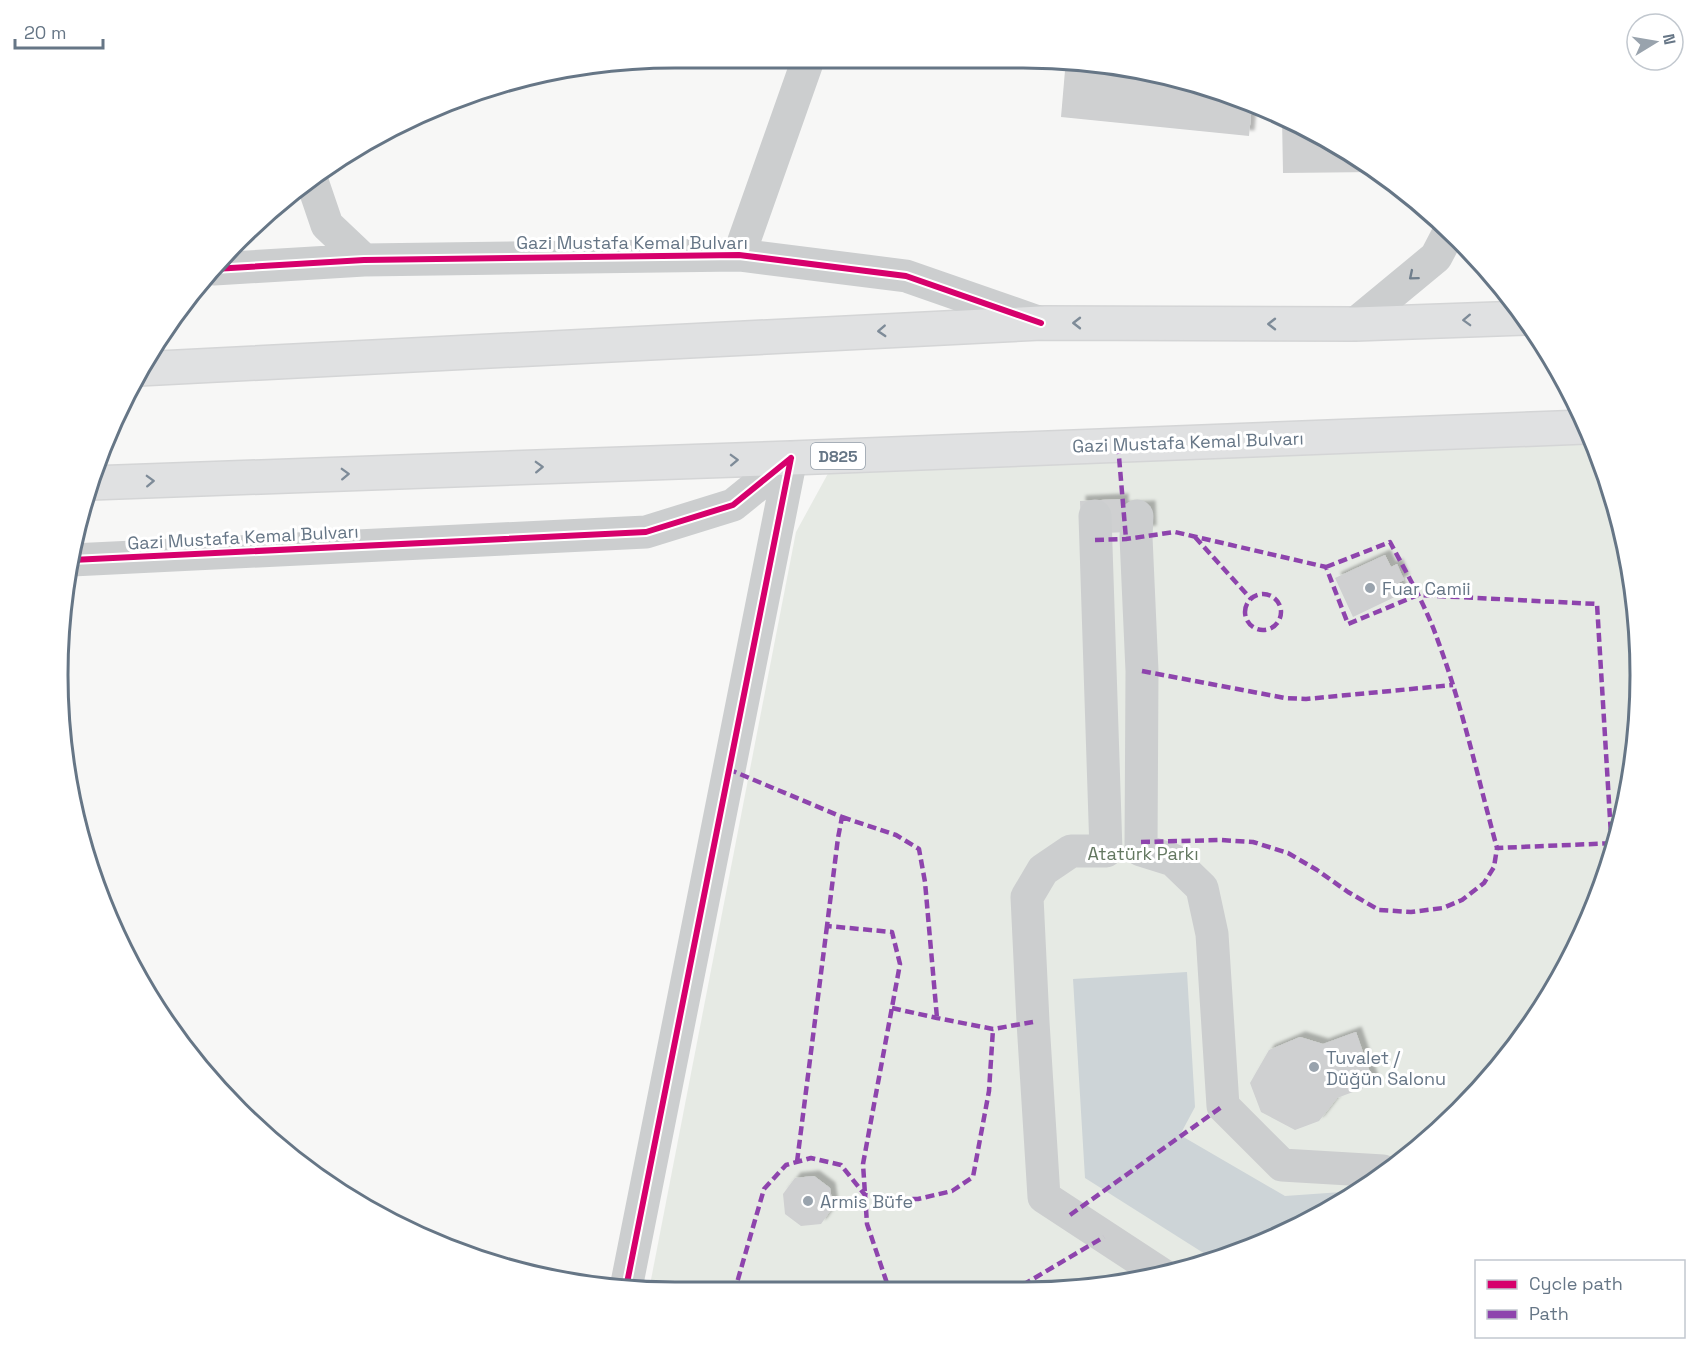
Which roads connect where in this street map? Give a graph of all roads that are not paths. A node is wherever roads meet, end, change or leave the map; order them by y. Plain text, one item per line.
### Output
1 (805, 68) edge
2 (314, 187) edge
3 (1445, 239) edge
4 (739, 255) junction
5 (364, 260) junction
6 (223, 268) edge
7 (1514, 318) edge
8 (1041, 322) junction
9 (1355, 324) junction
10 (151, 368) edge
11 (1576, 427) edge
12 (791, 458) junction
13 (99, 483) edge
14 (1095, 516) dead end
15 (1137, 516) dead end
16 (78, 560) edge
17 (1106, 850) junction
18 (1141, 850) junction
19 (1373, 1170) edge
20 (1152, 1268) edge
21 (628, 1280) edge

1 - 4 street
2 - 5 street
3 -> 9 street
4 - 5 street, Gazi Mustafa Kemal Bulvarı
4 - 8 street, Gazi Mustafa Kemal Bulvarı
5 - 6 street, Gazi Mustafa Kemal Bulvarı
7 -> 9 highway, Gazi Mustafa Kemal Bulvarı
9 -> 8 highway, Gazi Mustafa Kemal Bulvarı
8 -> 10 highway, Gazi Mustafa Kemal Bulvarı
11 - 12 highway, Gazi Mustafa Kemal Bulvarı / D825
13 -> 12 highway, Gazi Mustafa Kemal Bulvarı / D825
12 - 16 street, Gazi Mustafa Kemal Bulvarı
12 - 21 street
14 - 17 street
15 - 18 street
17 - 18 street
17 - 20 street
18 - 19 street

